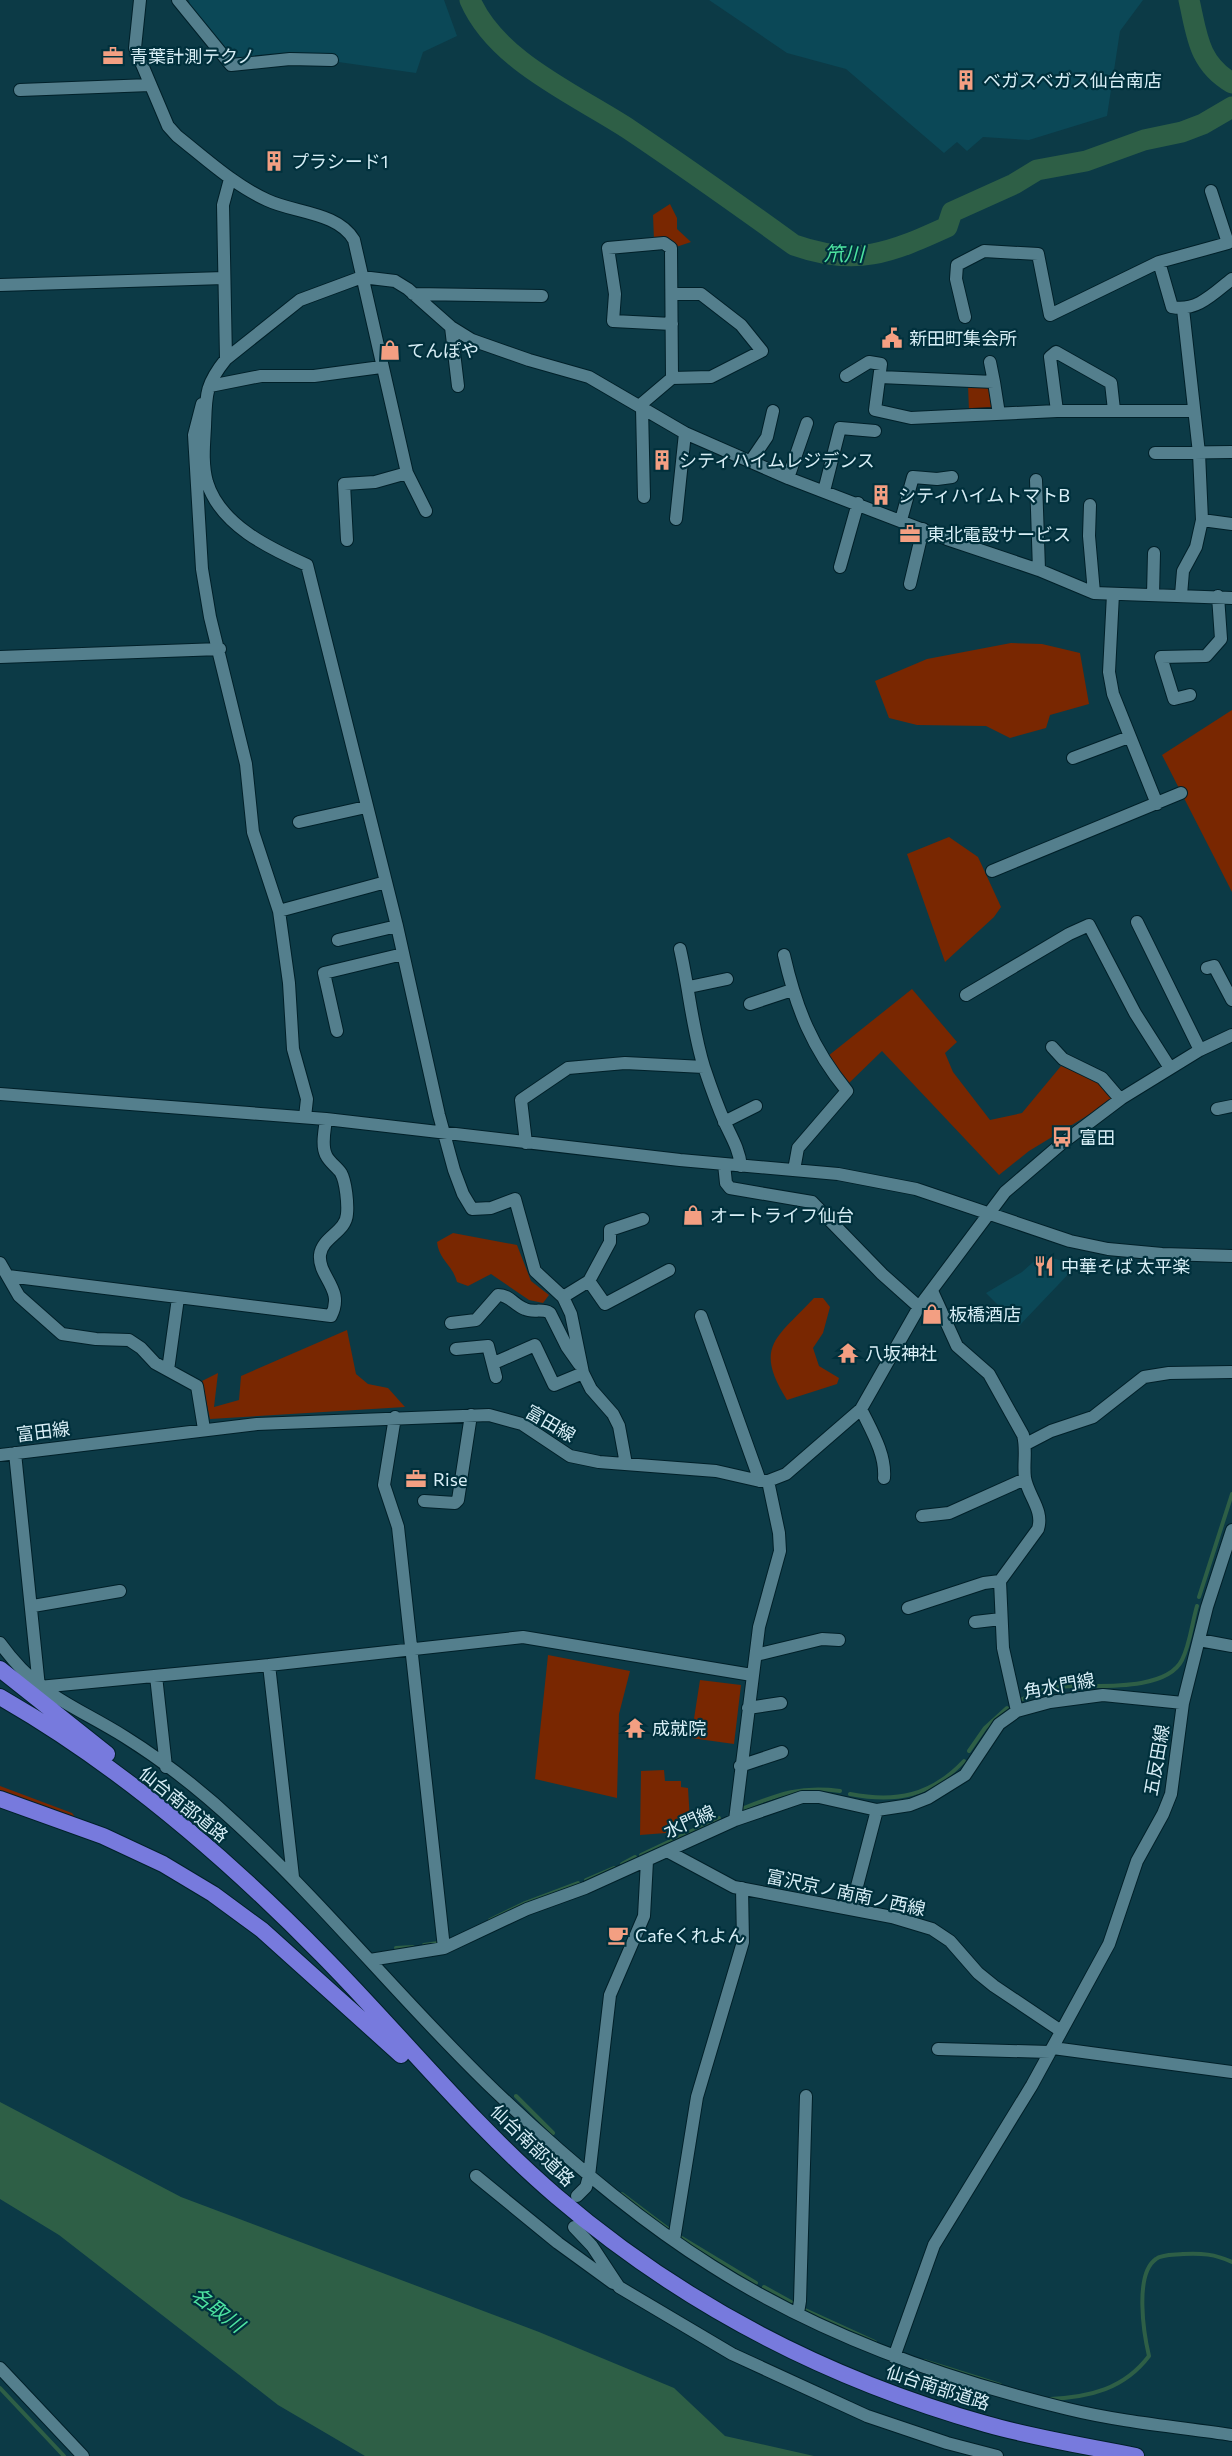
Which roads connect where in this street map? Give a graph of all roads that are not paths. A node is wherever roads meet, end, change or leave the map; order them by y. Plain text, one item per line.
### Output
1 (141, 0) edge
2 (178, 0) edge
3 (332, 60) dead end
4 (150, 85) junction
5 (20, 90) dead end
6 (230, 179) junction
7 (1211, 191) dead end
8 (1159, 262) junction
9 (362, 277) junction
10 (224, 278) junction
11 (1232, 279) edge
12 (0, 285) edge
13 (413, 294) junction
14 (672, 294) junction
15 (542, 296) dead end
16 (1184, 309) junction
17 (965, 318) dead end
18 (672, 324) junction
19 (451, 327) junction
20 (226, 359) junction
21 (990, 362) dead end
22 (381, 367) junction
23 (846, 376) dead end
24 (879, 377) junction
25 (672, 378) junction
26 (994, 381) junction
27 (459, 386) dead end
28 (207, 392) junction
29 (641, 407) junction
30 (1114, 410) junction
31 (773, 411) dead end
32 (1057, 411) junction
33 (1194, 411) junction
34 (999, 414) junction
35 (807, 423) dead end
36 (875, 431) dead end
37 (685, 433) junction
38 (1232, 452) edge
39 (1155, 453) dead end
40 (1199, 453) junction
41 (750, 462) junction
42 (407, 472) junction
43 (952, 477) dead end
44 (788, 478) junction
45 (1036, 480) dead end
46 (824, 491) junction
47 (644, 497) dead end
48 (858, 503) junction
49 (1090, 505) dead end
50 (426, 511) dead end
51 (676, 519) dead end
52 (901, 520) junction
53 (1202, 520) junction
54 (1232, 525) edge
55 (923, 529) junction
56 (346, 540) dead end
57 (1154, 552) dead end
58 (840, 567) dead end
59 (1039, 570) junction
60 (910, 584) dead end
61 (1094, 592) junction
62 (1113, 594) junction
63 (1153, 595) junction
64 (1181, 595) junction
65 (1218, 596) junction
66 (1232, 598) edge
67 (220, 649) junction
68 (0, 657) edge
69 (1190, 695) dead end
70 (1129, 737) junction
71 (1073, 758) dead end
72 (1181, 793) dead end
73 (1157, 804) junction
74 (366, 807) junction
75 (299, 822) dead end
76 (992, 871) dead end
77 (386, 882) junction
78 (279, 911) junction
79 (1137, 922) dead end
80 (397, 926) junction
81 (338, 940) dead end
82 (680, 949) dead end
83 (403, 954) junction
84 (784, 955) dead end
85 (1207, 968) dead end
86 (727, 980) dead end
87 (689, 987) junction
88 (792, 990) junction
89 (966, 995) dead end
90 (1232, 1000) edge
91 (750, 1004) dead end
92 (337, 1031) dead end
93 (1232, 1035) edge
94 (1053, 1047) dead end
95 (1200, 1050) junction
96 (704, 1067) junction
97 (1170, 1068) junction
98 (0, 1094) edge
99 (1120, 1099) junction
100 (756, 1106) dead end
101 (1232, 1106) edge
102 (1217, 1109) dead end
103 (305, 1117) junction
104 (326, 1119) junction
105 (724, 1122) junction
106 (444, 1132) junction
107 (526, 1143) junction
108 (724, 1164) junction
109 (741, 1166) junction
110 (794, 1170) junction
111 (989, 1213) junction
112 (643, 1219) dead end
113 (1232, 1256) edge
114 (0, 1263) edge
115 (669, 1270) dead end
116 (8, 1276) junction
117 (589, 1281) junction
118 (932, 1291) junction
119 (563, 1297) junction
120 (178, 1298) junction
121 (920, 1307) junction
122 (701, 1316) dead end
123 (451, 1323) dead end
124 (456, 1349) dead end
125 (494, 1363) junction
126 (581, 1369) junction
127 (168, 1370) junction
128 (1232, 1372) edge
129 (496, 1377) dead end
130 (861, 1409) junction
131 (471, 1415) junction
132 (394, 1417) junction
133 (204, 1429) junction
134 (1026, 1444) junction
135 (15, 1453) junction
136 (0, 1455) edge
137 (626, 1464) junction
138 (884, 1478) dead end
139 (1025, 1479) junction
140 (764, 1481) junction
141 (424, 1501) dead end
142 (922, 1516) dead end
143 (1232, 1530) edge
144 (1000, 1581) junction
145 (120, 1591) dead end
146 (33, 1606) junction
147 (909, 1608) dead end
148 (1001, 1619) junction
149 (975, 1623) dead end
150 (839, 1640) dead end
151 (1199, 1640) junction
152 (0, 1643) edge
153 (1232, 1646) edge
154 (412, 1650) junction
155 (756, 1655) junction
156 (269, 1665) junction
157 (0, 1669) edge
158 (752, 1675) junction
159 (156, 1677) junction
160 (39, 1687) junction
161 (0, 1697) edge
162 (781, 1703) dead end
163 (1183, 1703) junction
164 (748, 1708) junction
165 (1017, 1711) junction
166 (782, 1752) dead end
167 (740, 1766) junction
168 (166, 1767) junction
169 (0, 1799) edge
170 (877, 1810) junction
171 (735, 1820) junction
172 (667, 1851) junction
173 (647, 1861) junction
174 (293, 1877) junction
175 (742, 1888) junction
176 (851, 1909) junction
177 (444, 1948) junction
178 (322, 1954) junction
179 (370, 1960) junction
180 (1061, 2031) junction
181 (938, 2049) dead end
182 (1052, 2050) junction
183 (1232, 2072) edge
184 (806, 2096) dead end
185 (532, 2175) junction
186 (476, 2176) dead end
187 (589, 2176) junction
188 (577, 2196) dead end
189 (574, 2227) dead end
190 (674, 2240) junction
191 (619, 2287) junction
192 (798, 2313) junction
193 (894, 2356) junction
194 (0, 2368) edge
195 (1232, 2435) edge
196 (83, 2456) edge
197 (998, 2456) edge
198 (1136, 2456) edge

1 - 4 street
2 - 3 street
4 - 5 street
4 - 6 street
6 - 9 street
6 - 10 street
7 - 8 street
8 - 16 street
8 - 17 street
9 - 13 street
9 - 20 street
9 - 22 street
10 - 12 street
10 - 20 street
11 - 16 street
13 - 15 street
13 - 19 street
14 - 18 street
14 - 18 street
14 - 25 street
16 - 33 street
18 - 25 street
19 - 27 street
19 - 29 street
20 - 28 street
21 - 26 street
22 - 28 street
22 - 42 street
23 - 24 street
24 - 26 street
24 - 34 street
25 - 29 street
26 - 34 street
28 - 67 street
28 - 74 street
29 - 37 street
29 - 47 street
30 - 32 street
30 - 32 street
30 - 33 street
31 - 41 street
32 - 34 street
33 - 40 street
35 - 44 street
36 - 46 street
37 - 41 street
37 - 51 street
38 - 40 street
39 - 40 street
40 - 53 street
41 - 44 street
42 - 50 street
42 - 56 street
43 - 52 street
44 - 46 street
45 - 59 street
46 - 48 street
48 - 52 street
48 - 58 street
49 - 61 street
52 - 55 street
53 - 54 street
53 - 64 street
55 - 59 street
55 - 60 street
57 - 63 street
59 - 61 street
61 - 62 street
62 - 63 street
62 - 70 street
63 - 64 street
64 - 65 street
65 - 66 street
65 - 69 street
67 - 68 street
67 - 78 street
70 - 71 street
70 - 73 street
72 - 73 street
73 - 76 street
74 - 75 street
74 - 77 street
77 - 78 street
77 - 80 street
78 - 103 street
79 - 95 street
80 - 81 street
80 - 83 street
82 - 87 street
83 - 92 street
83 - 106 street
84 - 88 street
85 - 90 street
86 - 87 street
87 - 96 street
88 - 91 street
88 - 110 street
89 - 97 street
93 - 95 street
94 - 99 street
95 - 97 street
96 - 105 street
96 - 107 street
97 - 99 street
98 - 103 street
99 - 111 street
100 - 105 street
101 - 102 street
103 - 104 street
104 - 106 street
104 - 120 street
105 - 109 street
106 - 107 street
106 - 119 street
107 - 108 street
108 - 109 street
108 - 121 street
109 - 110 street
110 - 111 street
111 - 113 street
111 - 118 street
112 - 117 street
114 - 116 street
115 - 117 street
116 - 120 street
116 - 127 street
117 - 119 street
118 - 121 street
118 - 134 street
119 - 126 street
120 - 127 street
121 - 130 street
122 - 140 street, 水門線
123 - 126 street
124 - 125 street
125 - 126 street
125 - 129 street
126 - 137 street
127 - 133 street
128 - 134 street
130 - 138 street
130 - 140 street
131 - 132 street, 富田線
131 - 137 street, 富田線
131 - 141 street
132 - 133 street, 富田線
132 - 154 street
133 - 135 street, 富田線
134 - 139 street
135 - 136 street, 富田線
135 - 146 street
137 - 140 street, 富田線
139 - 142 street
139 - 144 street
140 - 155 street, 水門線
143 - 151 street, 五反田線
144 - 147 street
144 - 148 street
145 - 146 street
146 - 160 street
148 - 149 street
148 - 165 street
150 - 155 street
151 - 153 street
151 - 163 street, 五反田線
152 - 160 street
154 - 156 street
154 - 158 street
154 - 177 street
155 - 158 street, 水門線
156 - 159 street
156 - 174 street
157 - 178 highway
158 - 164 street, 水門線
159 - 160 street
159 - 168 street
160 - 168 street
161 - 178 highway, 仙台南部道路
162 - 164 street
163 - 165 street, 角水門線
163 - 180 street, 五反田線
164 - 167 street, 水門線
165 - 170 street, 角水門線
166 - 167 street
167 - 171 street, 水門線
168 - 174 street
169 - 185 highway
170 - 171 street, 角水門線
170 - 176 street
171 - 172 street, 水門線
172 - 173 street, 水門線
172 - 175 street, 富沢京ノ南南ノ西線
173 - 177 street, 水門線
173 - 187 street
174 - 179 street
175 - 176 street, 富沢京ノ南南ノ西線
175 - 190 street
176 - 180 street, 富沢京ノ南南ノ西線
177 - 179 street, 水門線
178 - 185 highway, 仙台南部道路
179 - 187 street
180 - 182 street, 五反田線
181 - 182 street
182 - 183 street
182 - 193 street, 五反田線
184 - 192 street
185 - 198 highway, 仙台南部道路
186 - 191 street
187 - 188 street
187 - 190 street
189 - 191 street
190 - 192 street
191 - 197 street
192 - 193 street
193 - 195 street
194 - 196 street

